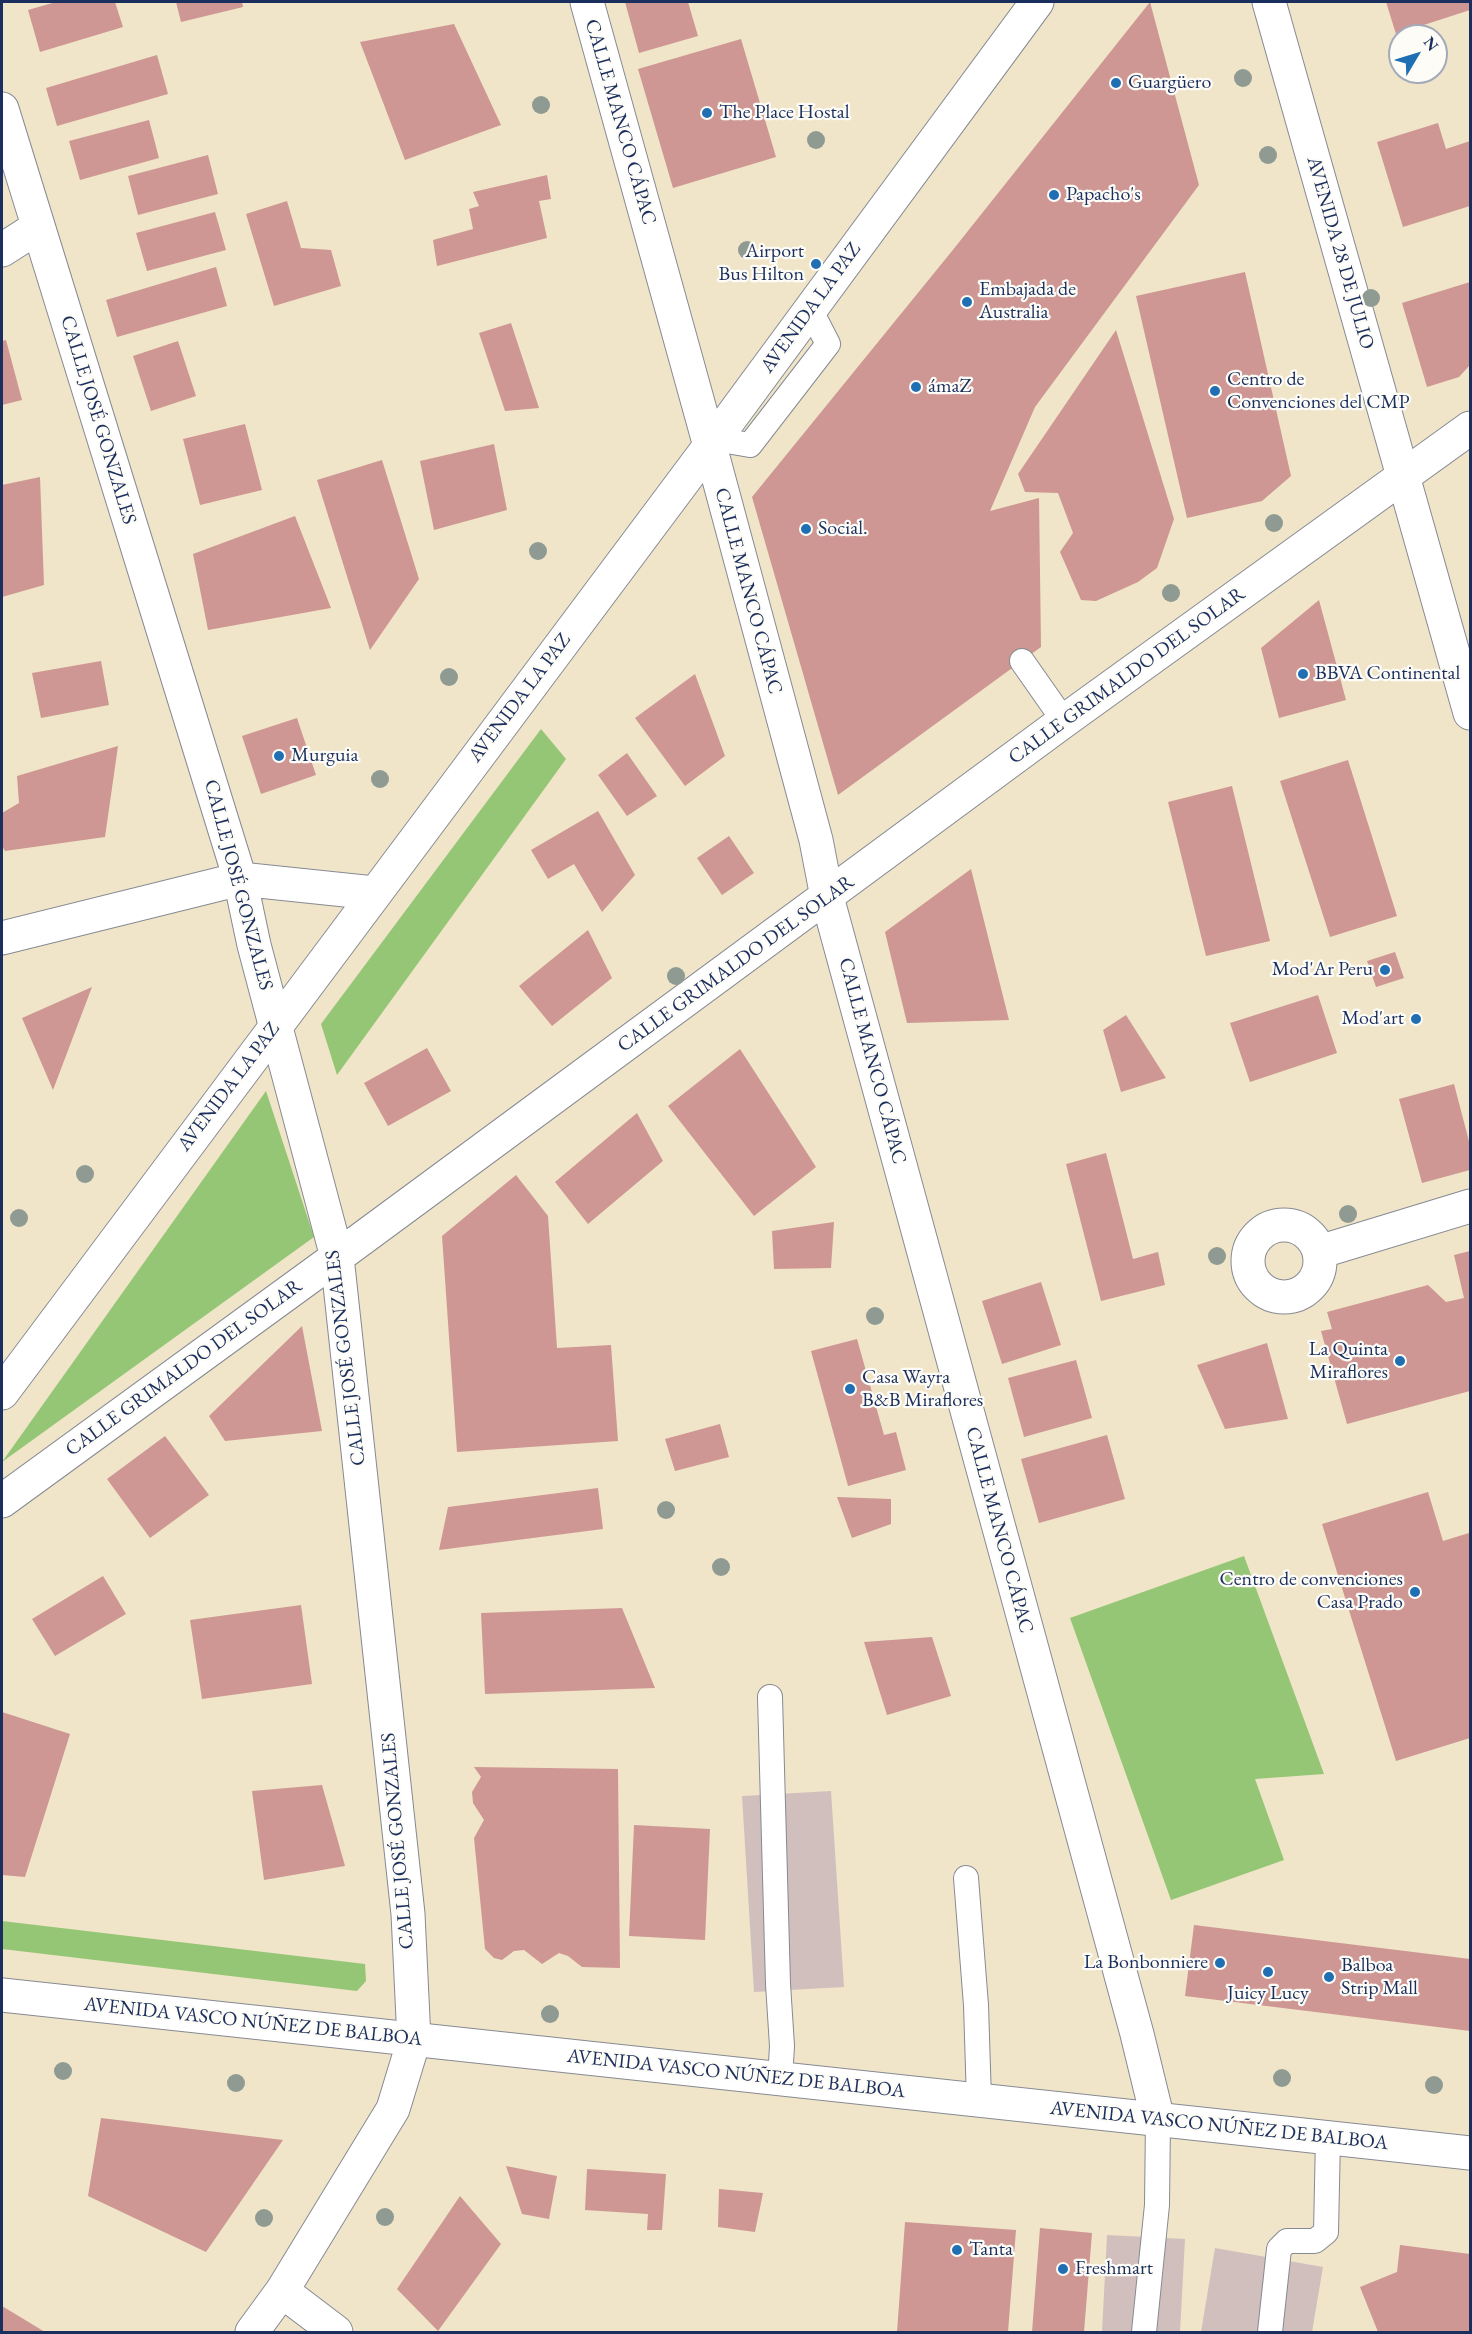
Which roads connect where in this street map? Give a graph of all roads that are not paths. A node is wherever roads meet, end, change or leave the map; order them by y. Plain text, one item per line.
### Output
1 (587, 2) edge
2 (1037, 2) edge
3 (1269, 2) edge
4 (2, 109) edge
5 (38, 227) junction
6 (2, 250) edge
7 (1470, 428) edge
8 (712, 442) junction
9 (1404, 477) junction
10 (1022, 661) dead end
11 (1470, 713) edge
12 (1064, 721) junction
13 (240, 879) junction
14 (374, 893) junction
15 (827, 897) junction
16 (2, 938) edge
17 (275, 1025) junction
18 (1470, 1206) edge
19 (1319, 1252) dead end
20 (337, 1257) junction
21 (2, 1393) edge
22 (2, 1501) edge
23 (770, 1697) dead end
24 (966, 1878) dead end
25 (2, 1995) edge
26 (414, 2040) junction
27 (780, 2079) junction
28 (979, 2101) junction
29 (1158, 2120) junction
30 (1328, 2138) junction
31 (1470, 2153) edge
32 (282, 2291) junction
33 (252, 2332) edge
34 (336, 2332) edge
35 (1144, 2332) edge
36 (1270, 2332) edge

1 - 8 street, CALLE MANCO CÁPAC
2 - 8 street, AVENIDA LA PAZ
3 - 9 street, AVENIDA 28 DE JULIO
4 - 5 street, CALLE JOSÉ GONZALES
5 - 6 street
5 - 13 street, CALLE JOSÉ GONZALES
7 - 9 street, CALLE GRIMALDO DEL SOLAR
8 - 14 street, AVENIDA LA PAZ
8 - 15 street, CALLE MANCO CÁPAC
9 - 11 street, AVENIDA 28 DE JULIO
9 - 12 street, CALLE GRIMALDO DEL SOLAR
10 - 12 lane
12 - 15 street, CALLE GRIMALDO DEL SOLAR
13 - 14 street
13 - 16 street
13 - 17 street, CALLE JOSÉ GONZALES
14 - 17 street, AVENIDA LA PAZ
15 - 20 street, CALLE GRIMALDO DEL SOLAR
15 - 29 street, CALLE MANCO CÁPAC
17 - 20 street, CALLE JOSÉ GONZALES
17 - 21 street, AVENIDA LA PAZ
18 - 19 street
20 - 22 street, CALLE GRIMALDO DEL SOLAR
20 - 26 street, CALLE JOSÉ GONZALES
23 - 27 lane
24 - 28 lane
25 - 26 street, AVENIDA VASCO NÚÑEZ DE BALBOA
26 - 27 street, AVENIDA VASCO NÚÑEZ DE BALBOA
26 - 32 street, CALLE JOSÉ GONZALES
27 - 28 street, AVENIDA VASCO NÚÑEZ DE BALBOA
28 - 29 street, AVENIDA VASCO NÚÑEZ DE BALBOA
29 - 30 street, AVENIDA VASCO NÚÑEZ DE BALBOA
29 - 35 lane
30 - 31 street, AVENIDA VASCO NÚÑEZ DE BALBOA
30 - 36 lane
32 - 33 street, CALLE JOSÉ GONZALES
32 - 34 street

